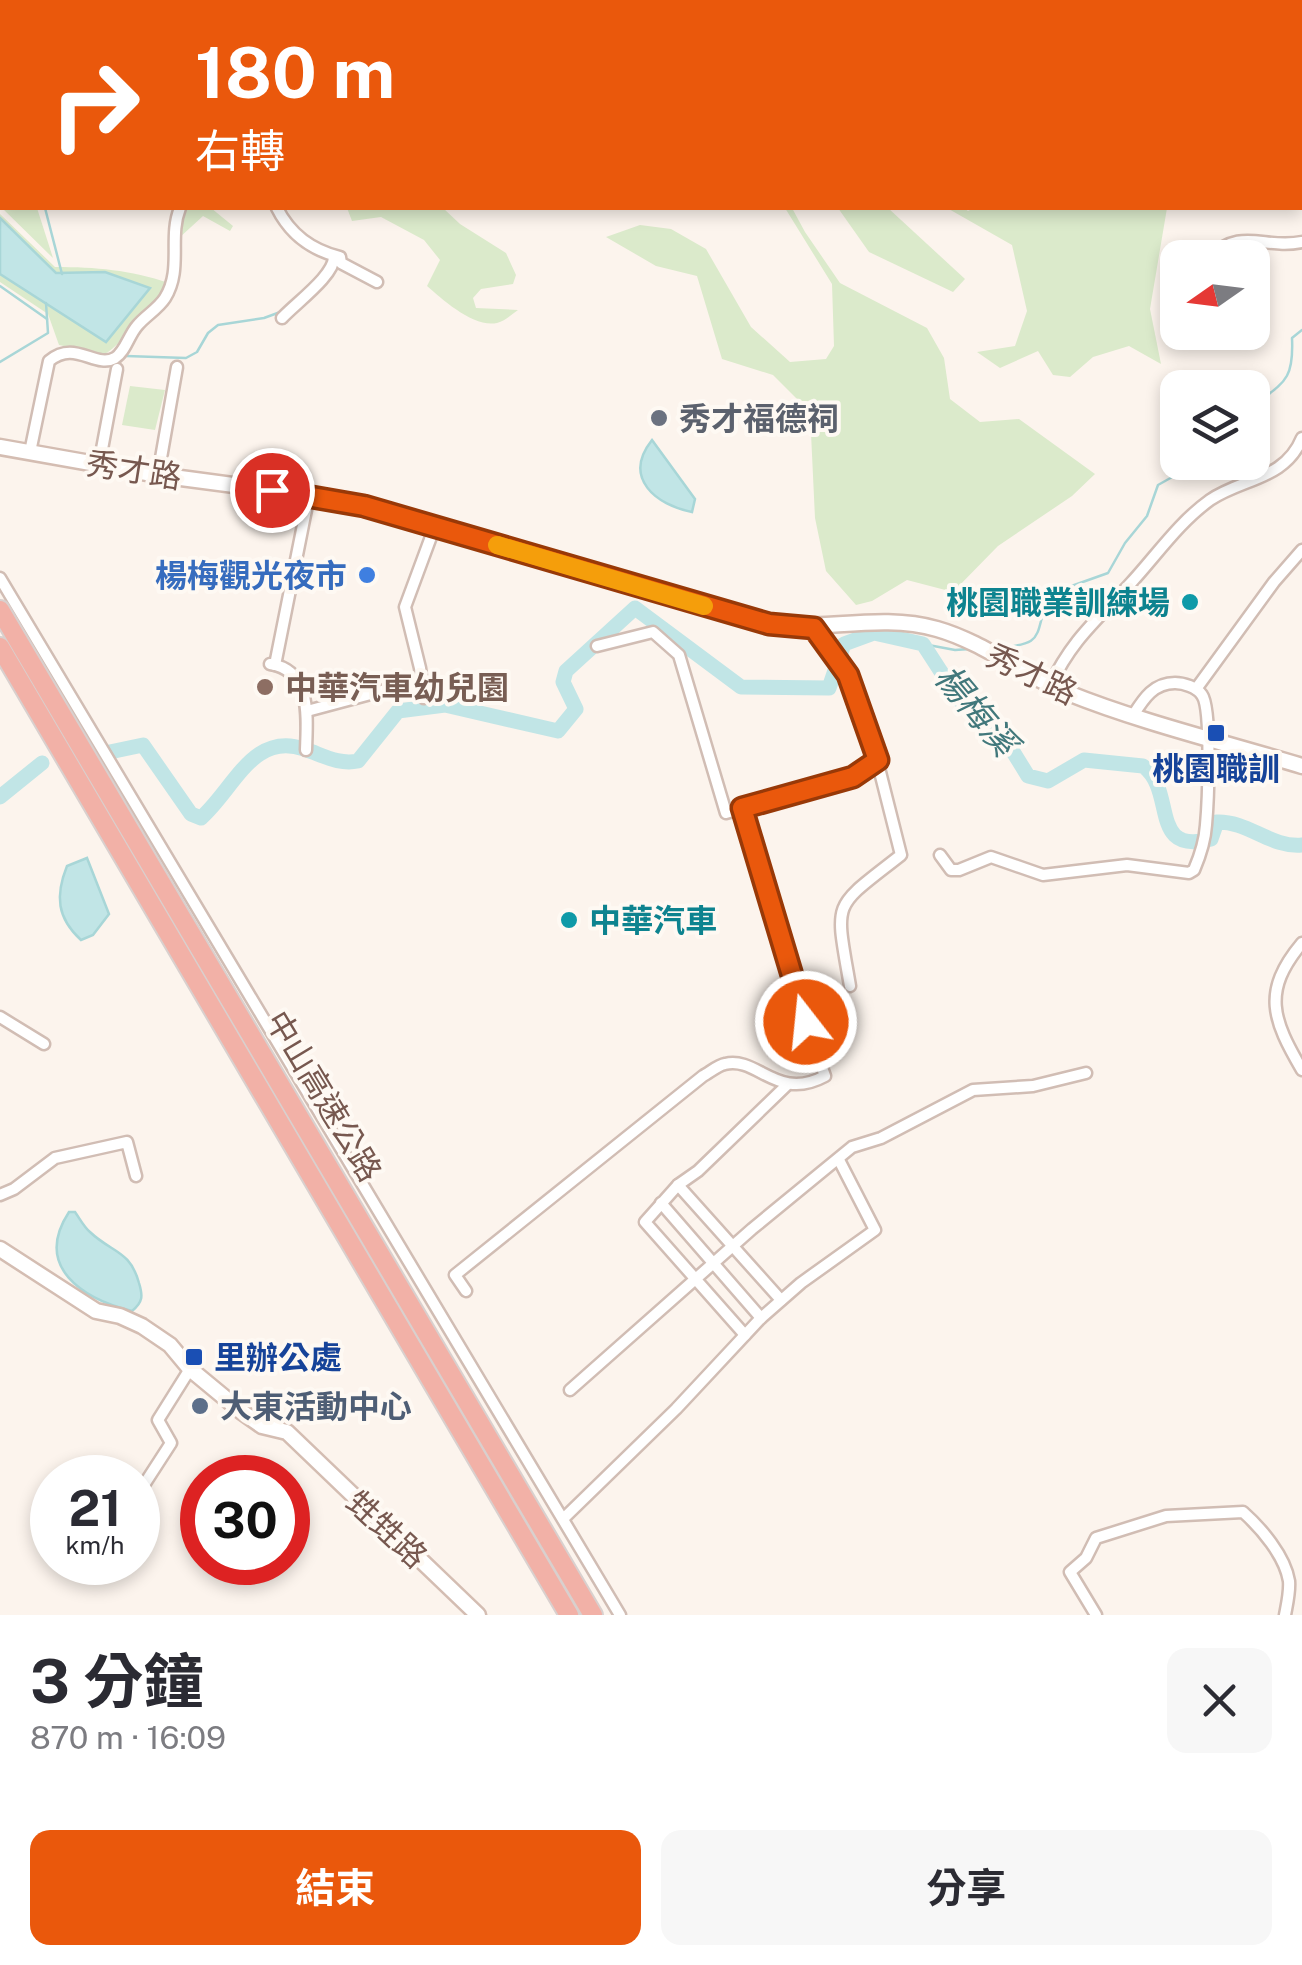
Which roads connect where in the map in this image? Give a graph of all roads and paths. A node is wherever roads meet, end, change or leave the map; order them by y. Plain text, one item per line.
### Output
1 (179, 210) edge
2 (278, 210) edge
3 (1302, 242) edge
4 (1270, 244) edge
5 (334, 256) junction
6 (377, 282) dead end
7 (282, 318) dead end
8 (177, 368) dead end
9 (117, 369) dead end
10 (1302, 438) edge
11 (0, 447) edge
12 (30, 452) junction
13 (99, 465) junction
14 (158, 475) junction
15 (310, 495) junction
16 (436, 526) junction
17 (1302, 550) edge
18 (1302, 563) edge
19 (1285, 568) junction
20 (0, 578) edge
21 (0, 610) edge
22 (814, 628) junction
23 (597, 646) dead end
24 (0, 647) edge
25 (422, 680) junction
26 (1050, 686) junction
27 (1196, 689) junction
28 (424, 698) dead end
29 (307, 710) junction
30 (1134, 714) junction
31 (1207, 737) junction
32 (306, 750) dead end
33 (878, 760) junction
34 (1302, 766) edge
35 (742, 808) junction
36 (940, 856) dead end
37 (1302, 943) edge
38 (850, 986) dead end
39 (0, 1017) edge
40 (44, 1044) dead end
41 (1302, 1070) edge
42 (1086, 1073) dead end
43 (788, 1084) junction
44 (839, 1160) junction
45 (136, 1176) dead end
46 (678, 1185) junction
47 (0, 1195) edge
48 (662, 1203) junction
49 (733, 1246) junction
50 (0, 1249) edge
51 (713, 1264) junction
52 (695, 1281) junction
53 (466, 1291) dead end
54 (781, 1300) junction
55 (761, 1318) junction
56 (746, 1336) junction
57 (190, 1369) junction
58 (570, 1390) dead end
59 (160, 1459) edge
60 (564, 1518) junction
61 (478, 1615) edge
62 (568, 1615) edge
63 (593, 1615) edge
64 (620, 1615) edge
65 (1096, 1615) edge
66 (1285, 1615) edge

1 - 12 street
2 - 5 street
3 - 4 street
5 - 6 street
5 - 7 street
8 - 14 street
9 - 13 street
10 - 26 street
11 - 12 main road, 秀才路
12 - 13 main road, 秀才路
13 - 14 main road, 秀才路
14 - 15 main road, 秀才路
15 - 16 main road, 秀才路
15 - 29 street
16 - 22 main road, 秀才路
16 - 25 street
17 - 19 street
18 - 19 street
19 - 27 street
20 - 60 street
21 - 63 highway, 中山高速公路
22 - 26 main road, 秀才路
22 - 33 street
23 - 35 street
24 - 62 highway, 中山高速公路
25 - 28 street
25 - 29 street
26 - 30 main road, 秀才路
27 - 30 street
27 - 31 street
29 - 32 street
30 - 31 main road, 秀才路
31 - 34 main road, 秀才路
31 - 36 street
33 - 35 street
33 - 38 street
35 - 43 street
37 - 41 street
39 - 40 street
42 - 44 street
43 - 46 street
43 - 53 street
44 - 49 street
44 - 54 street
45 - 47 street
46 - 48 street
46 - 49 street
48 - 51 street
48 - 52 street
49 - 51 street
49 - 54 street
50 - 57 main road, 甡甡路
51 - 52 street
51 - 55 street
52 - 56 street
52 - 58 street
54 - 55 street
55 - 56 street
56 - 60 street
57 - 59 street
57 - 61 main road, 甡甡路
60 - 64 street
65 - 66 street

